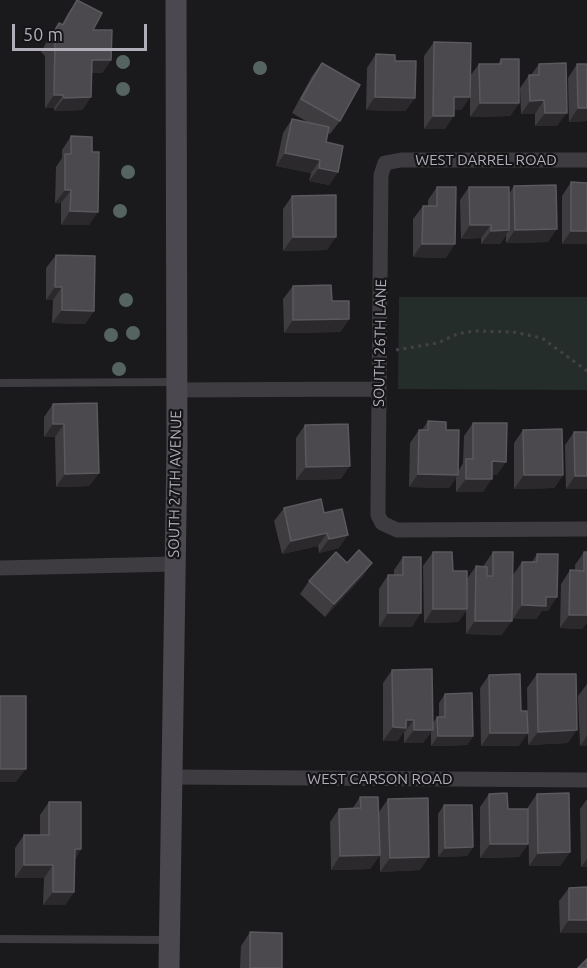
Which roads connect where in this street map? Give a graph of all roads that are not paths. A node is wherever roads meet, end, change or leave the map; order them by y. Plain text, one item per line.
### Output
1 (176, 0) edge
2 (587, 160) edge
3 (385, 163) joint
4 (0, 383) edge
5 (176, 386) junction
6 (379, 389) junction
7 (587, 529) edge
8 (174, 564) junction
9 (0, 568) edge
10 (173, 777) junction
11 (587, 780) edge
12 (0, 939) edge
13 (170, 940) junction
14 (169, 968) edge

1 - 5 main road, SOUTH 27TH AVENUE
2 - 3 street, WEST DARREL ROAD
3 - 6 street, SOUTH 26TH LANE
4 - 5 lane
5 - 6 street
5 - 8 main road, SOUTH 27TH AVENUE
6 - 7 street, SOUTH 26TH LANE
8 - 9 street
8 - 10 main road, SOUTH 27TH AVENUE
10 - 11 street, WEST CARSON ROAD
10 - 13 main road, SOUTH 27TH AVENUE
12 - 13 lane
13 - 14 main road, SOUTH 27TH AVENUE

